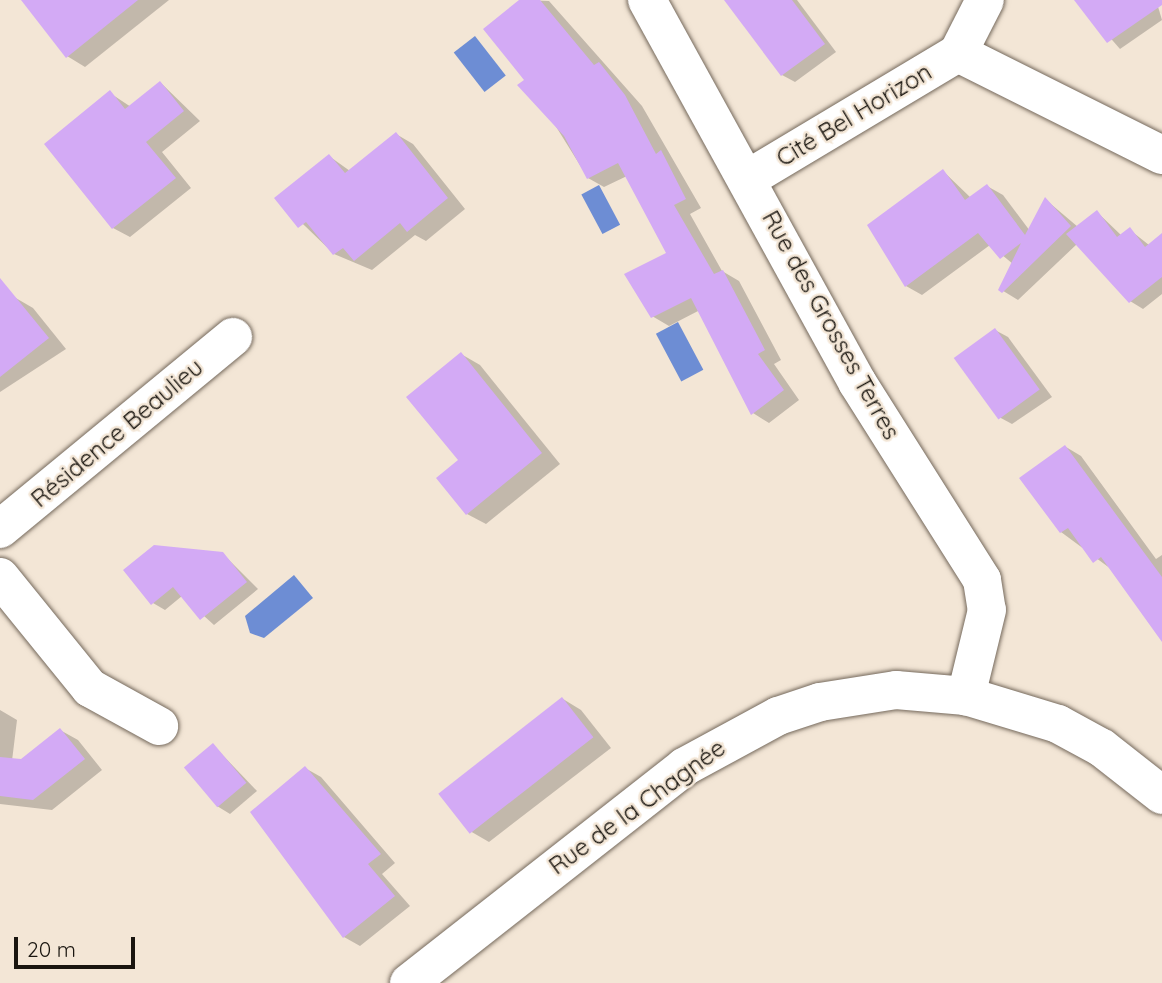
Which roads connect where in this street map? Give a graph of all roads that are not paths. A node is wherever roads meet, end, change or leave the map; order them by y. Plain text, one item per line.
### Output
1 (647, 0) edge
2 (985, 0) edge
3 (958, 53) junction
4 (1162, 155) edge
5 (749, 177) junction
6 (233, 337) dead end
7 (0, 529) edge
8 (0, 577) edge
9 (966, 695) junction
10 (159, 726) dead end
11 (1162, 795) edge
12 (409, 983) edge

1 - 5 street, Rue des Grosses Terres
2 - 3 street, Cité Bel Horizon
3 - 4 street, Cité Bel Horizon
3 - 5 street, Cité Bel Horizon
5 - 9 street, Rue des Grosses Terres
6 - 7 street, Résidence Beaulieu
8 - 10 street
9 - 11 street, Rue de la Chagnée
9 - 12 street, Rue de la Chagnée

